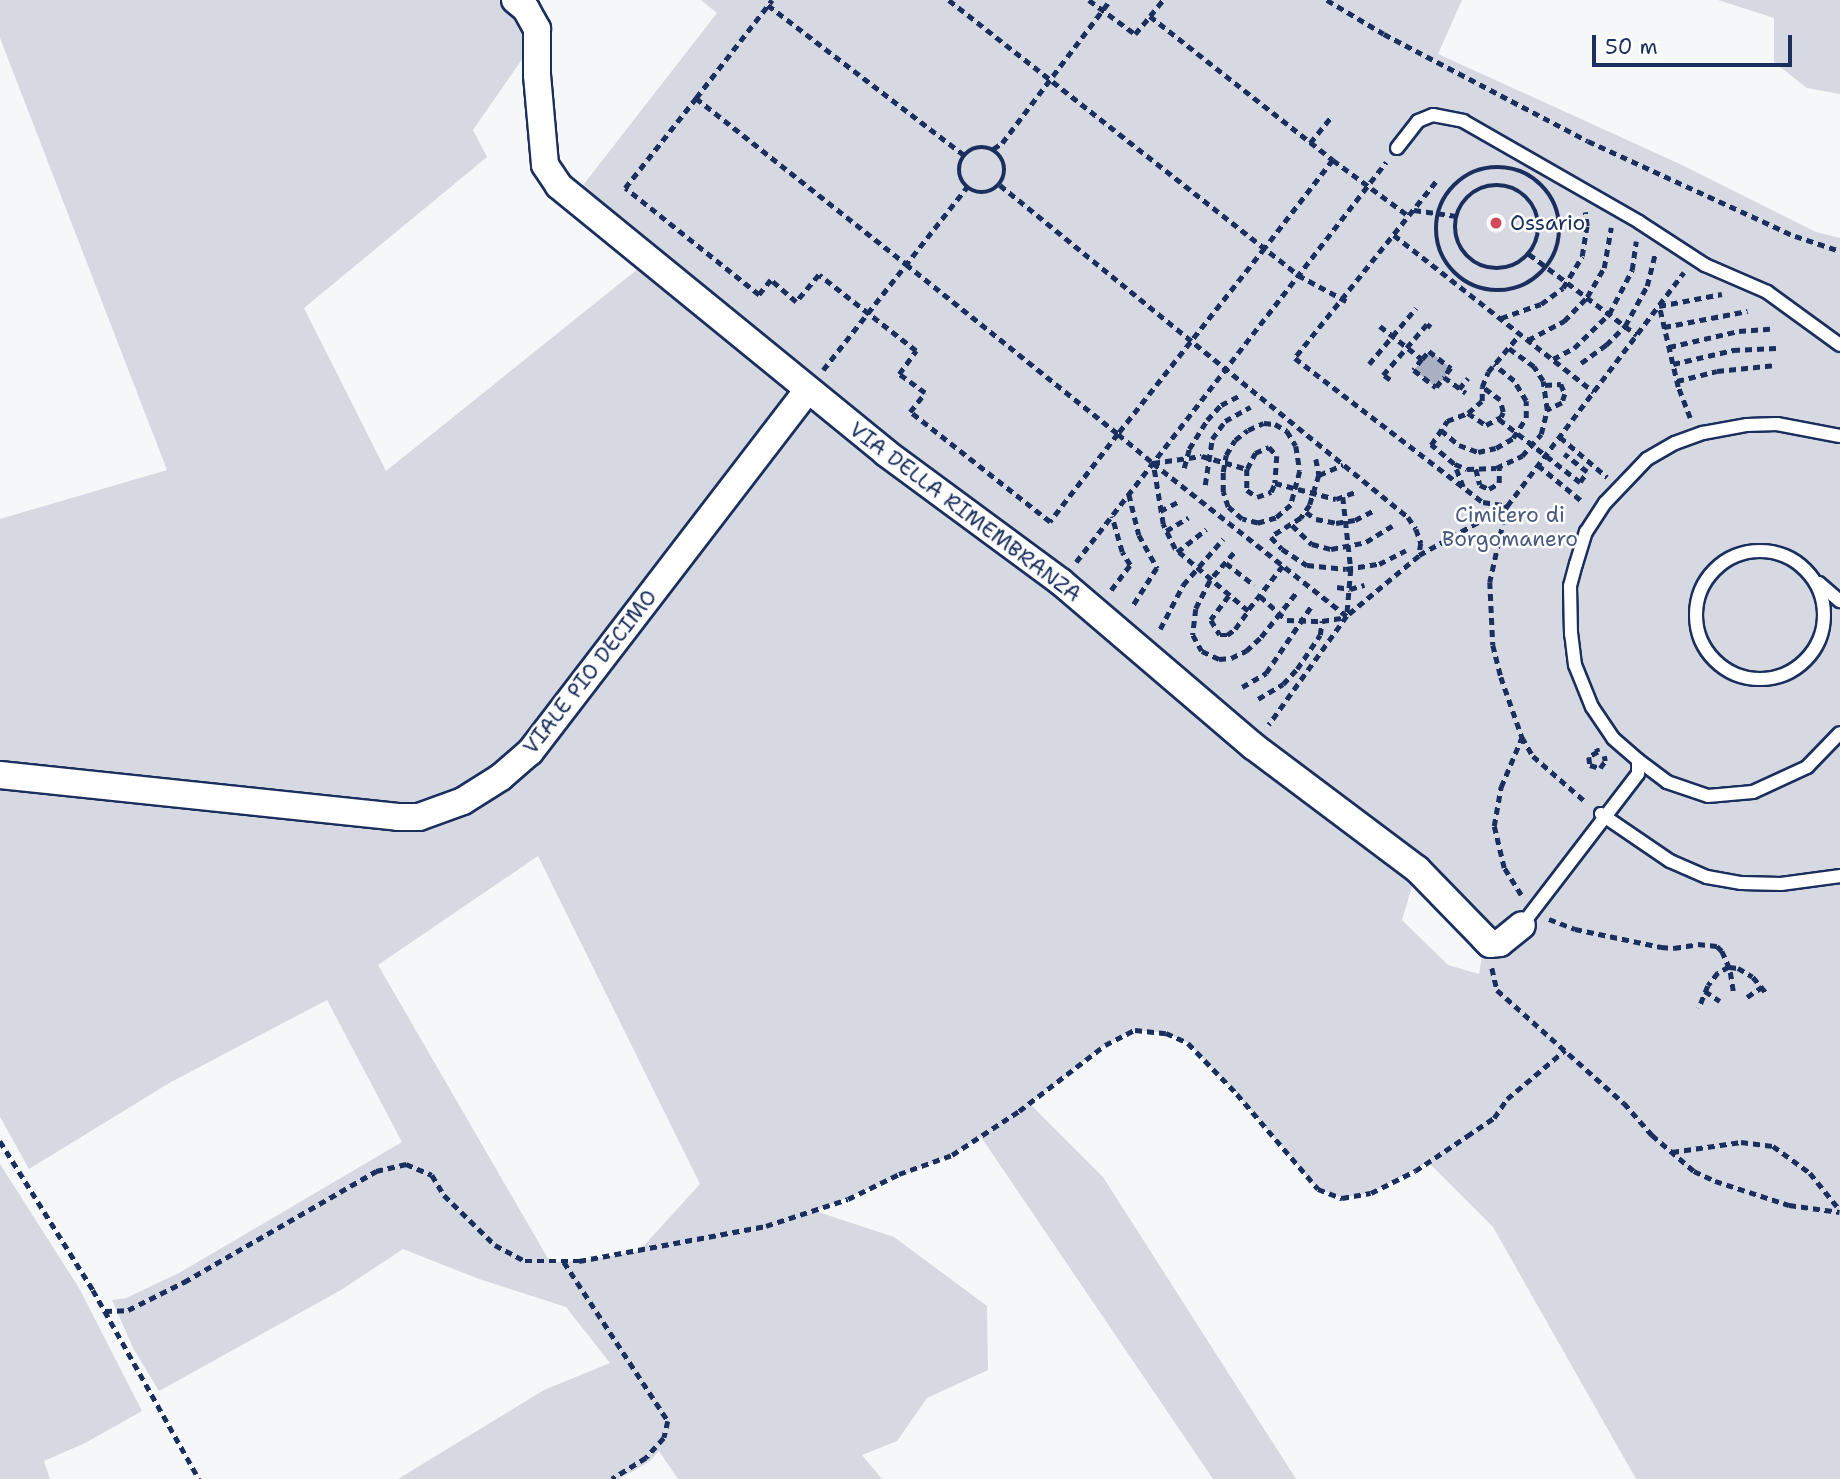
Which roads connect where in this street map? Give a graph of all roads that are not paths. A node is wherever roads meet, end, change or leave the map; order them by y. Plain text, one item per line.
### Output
1 (515, 0) edge
2 (1396, 148) road end
3 (1840, 345) edge
4 (808, 390) junction
5 (1840, 436) edge
6 (1813, 577) junction
7 (1840, 601) edge
8 (1840, 733) edge
9 (1638, 760) junction
10 (0, 775) edge
11 (1603, 816) junction
12 (1840, 876) edge
13 (1528, 918) joint

1 - 4 street, VIA DELLA RIMEMBRANZA
2 - 3 lane
4 - 10 street, VIALE PIO DECIMO
4 - 13 street, VIA DELLA RIMEMBRANZA
5 - 9 lane
6 - 6 lane
6 - 7 lane
8 - 9 lane
9 - 11 lane
11 - 12 lane
11 - 13 lane

